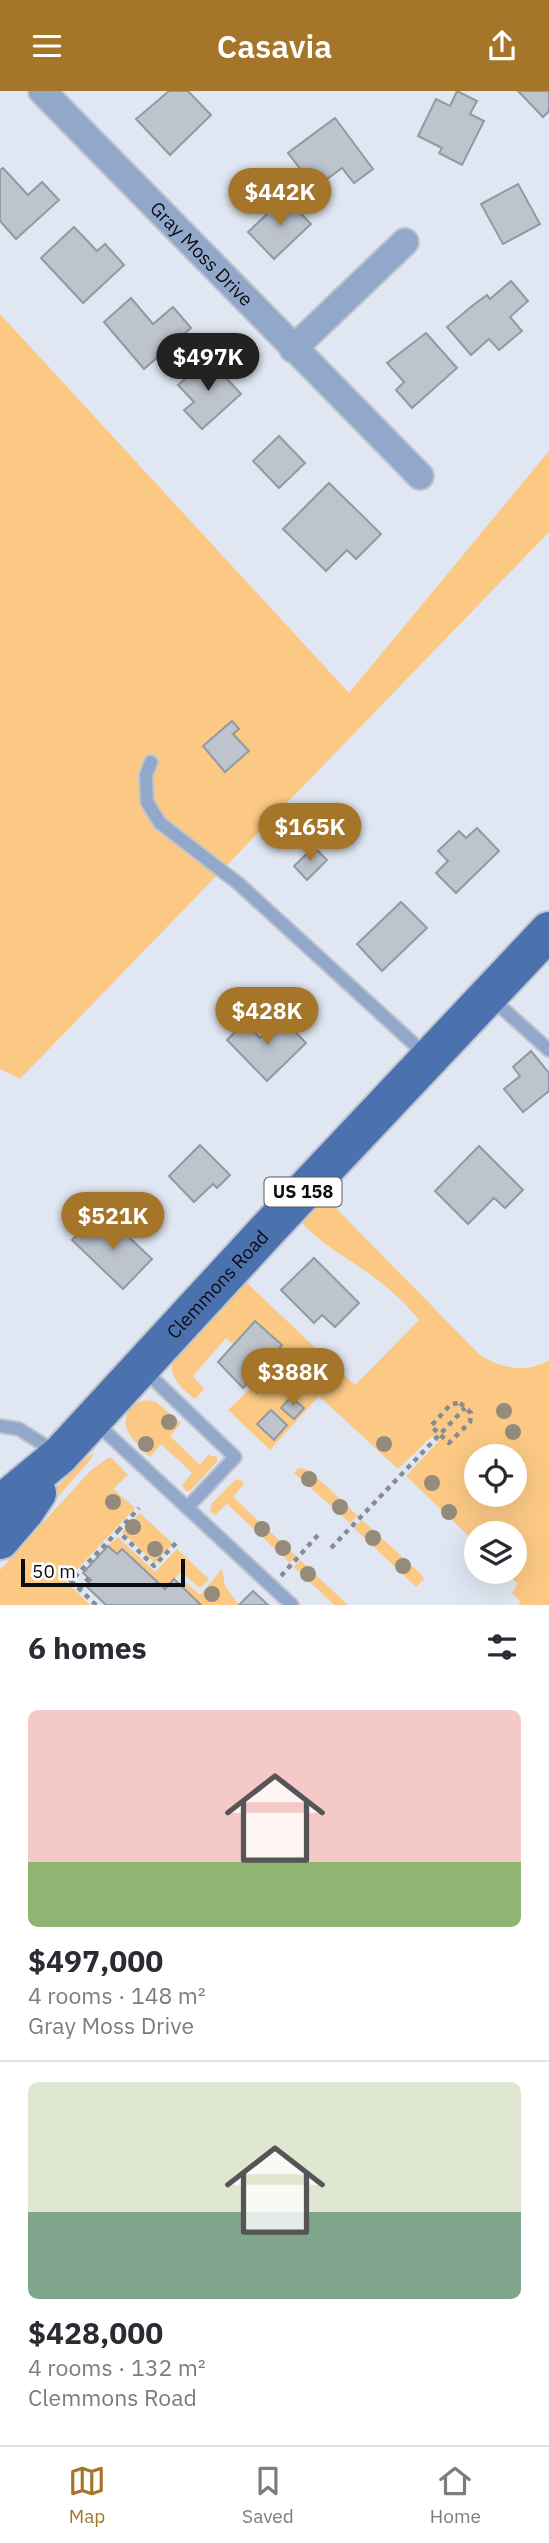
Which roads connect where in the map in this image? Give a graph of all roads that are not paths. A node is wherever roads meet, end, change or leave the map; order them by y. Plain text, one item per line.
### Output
1 (58, 96) edge
2 (405, 242) dead end
3 (293, 349) junction
4 (420, 476) dead end
5 (151, 762) dead end
6 (549, 931) edge
7 (488, 995) junction
8 (549, 1050) edge
9 (429, 1058) junction
10 (140, 1367) junction
11 (92, 1420) junction
12 (0, 1426) edge
13 (60, 1455) junction
14 (187, 1508) junction
15 (0, 1509) edge
16 (0, 1540) edge
17 (292, 1605) edge

1 - 3 street, Gray Moss Drive
2 - 3 street
3 - 4 street, Gray Moss Drive
5 - 9 lane
6 - 7 main road, Clemmons Road / US 158
7 - 8 lane
7 - 9 main road, Clemmons Road / US 158
9 - 10 main road, Clemmons Road / US 158
10 - 11 main road, Clemmons Road / US 158
10 - 14 lane
11 - 13 main road, Clemmons Road / US 158
11 - 14 lane
12 - 13 lane
13 - 15 main road, Clemmons Road / US 158
13 - 16 main road, Clemmons Road / US 158
14 - 17 lane

